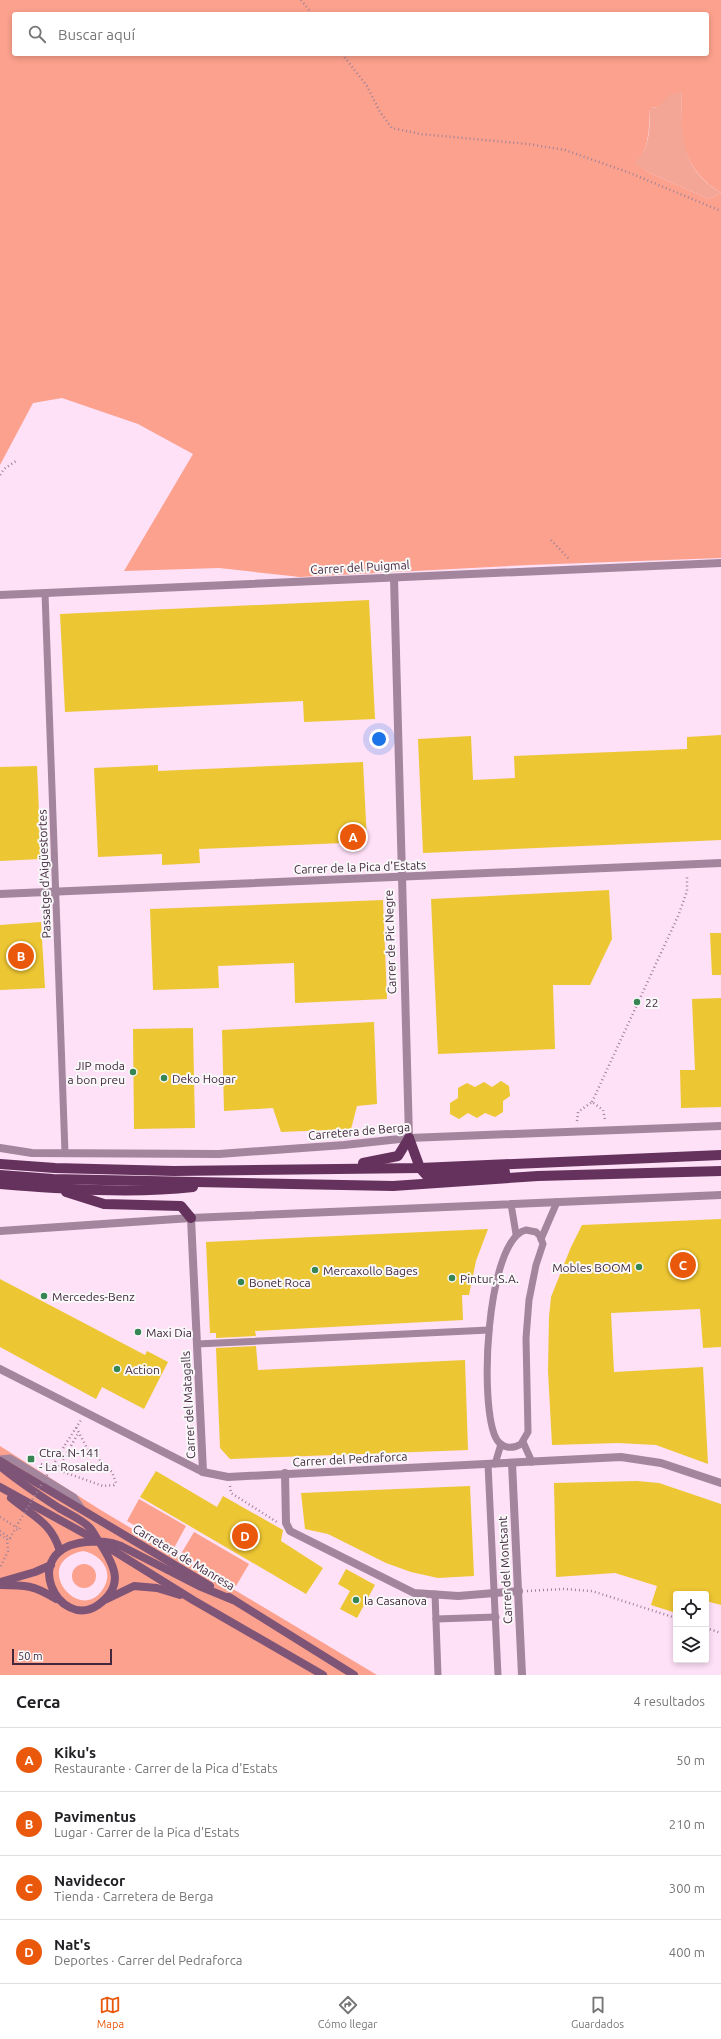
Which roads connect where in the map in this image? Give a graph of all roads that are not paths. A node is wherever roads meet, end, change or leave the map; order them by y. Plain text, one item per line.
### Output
1 (721, 563) edge
2 (394, 578) junction
3 (45, 593) junction
4 (0, 595) edge
5 (721, 863) edge
6 (400, 877) junction
7 (55, 892) junction
8 (0, 894) edge
9 (721, 1126) edge
10 (408, 1138) junction
11 (0, 1148) edge
12 (65, 1153) junction
13 (721, 1155) edge
14 (0, 1164) edge
15 (340, 1167) junction
16 (420, 1168) junction
17 (721, 1171) edge
18 (0, 1175) edge
19 (538, 1176) junction
20 (233, 1183) junction
21 (0, 1184) edge
22 (54, 1188) junction
23 (721, 1195) edge
24 (558, 1202) junction
25 (511, 1204) junction
26 (191, 1218) junction
27 (0, 1231) edge
28 (516, 1234) junction
29 (541, 1238) junction
30 (489, 1330) junction
31 (197, 1344) junction
32 (0, 1369) edge
33 (524, 1442) junction
34 (500, 1444) junction
35 (0, 1460) edge
36 (532, 1462) junction
37 (512, 1463) junction
38 (491, 1464) junction
39 (0, 1466) edge
40 (203, 1472) junction
41 (285, 1473) junction
42 (721, 1483) edge
43 (0, 1488) edge
44 (83, 1511) junction
45 (98, 1541) junction
46 (60, 1552) junction
47 (51, 1565) junction
48 (0, 1583) edge
49 (519, 1591) junction
50 (495, 1593) junction
51 (435, 1594) junction
52 (105, 1600) junction
53 (193, 1600) junction
54 (233, 1600) junction
55 (62, 1602) junction
56 (496, 1617) junction
57 (436, 1619) junction
58 (323, 1675) edge
59 (354, 1675) edge
60 (438, 1675) edge
61 (498, 1675) edge
62 (522, 1675) edge

1 - 2 street, Carrer del Puigmal
2 - 3 street, Carrer del Puigmal
2 - 6 street, Carrer de Pic Negre
3 - 4 street, Carrer del Puigmal
3 - 7 lane, Passatge d'Aigüestortes
5 - 6 street, Carrer de la Pica d'Estats
6 - 7 street, Carrer de la Pica d'Estats
6 - 10 street, Carrer de Pic Negre
7 - 8 street, Carrer de la Pica d'Estats
7 - 12 lane, Passatge d'Aigüestortes
9 - 10 street, Carretera de Berga
10 - 12 street, Carretera de Berga
10 - 15 main road
10 - 16 main road
11 - 12 street, Carretera de Berga
13 - 16 main road
14 - 15 main road
15 - 16 main road
16 - 19 main road
17 - 19 main road
18 - 20 main road
19 - 20 main road
20 - 22 main road
21 - 22 main road
22 - 26 main road
23 - 24 street
24 - 25 street
24 - 29 lane
25 - 26 street
25 - 28 lane
26 - 27 street
26 - 31 street, Carrer del Matagalls
28 - 29 lane
28 - 30 lane
29 - 33 lane
30 - 31 lane
30 - 34 lane
31 - 40 street, Carrer del Matagalls
32 - 40 street, Carrer del Pedraforca
33 - 34 lane
33 - 36 lane
34 - 38 lane
35 - 44 main road, Carretera de Manresa
35 - 44 lane
36 - 37 street, Carrer del Pedraforca
36 - 42 street, Carrer del Pedraforca
37 - 38 street, Carrer del Pedraforca
37 - 49 street, Carrer del Montsant
38 - 41 street, Carrer del Pedraforca
38 - 50 lane
39 - 45 main road
40 - 41 street, Carrer del Pedraforca
41 - 51 street
43 - 45 main road
43 - 46 main road
44 - 54 main road, Carretera de Manresa
45 - 46 main road
45 - 52 main road
45 - 53 main road
45 - 54 main road
46 - 47 main road
47 - 48 main road
47 - 55 main road
48 - 55 main road
49 - 50 street
49 - 62 street, Carrer del Montsant
50 - 51 street
50 - 56 lane
51 - 57 lane
52 - 53 main road
52 - 55 main road
53 - 58 main road
54 - 59 main road, Carretera de Manresa
56 - 57 lane
56 - 61 lane
57 - 60 lane

